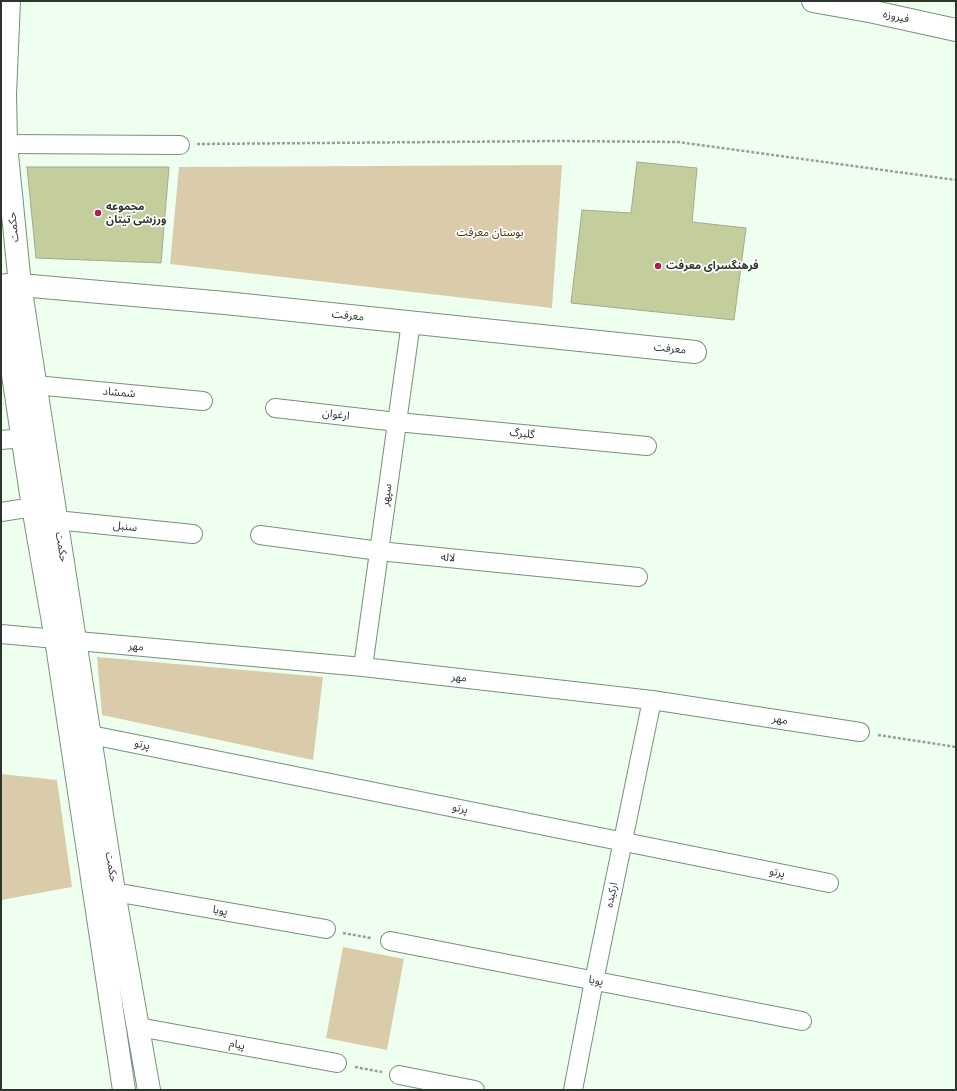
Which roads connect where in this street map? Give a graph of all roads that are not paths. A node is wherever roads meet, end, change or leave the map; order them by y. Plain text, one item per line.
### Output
1 (9, 1) edge
2 (813, 1) edge
3 (956, 30) edge
4 (6, 144) junction
5 (180, 144) road end
6 (10, 285) edge
7 (1, 296) edge
8 (411, 322) junction
9 (695, 352) dead end
10 (6, 365) edge
11 (35, 385) junction
12 (203, 401) dead end
13 (275, 408) dead end
14 (397, 422) junction
15 (23, 438) junction
16 (1, 440) edge
17 (647, 446) dead end
18 (33, 507) junction
19 (1, 512) edge
20 (56, 520) junction
21 (193, 534) dead end
22 (260, 535) dead end
23 (379, 551) junction
24 (638, 577) dead end
25 (1, 634) edge
26 (66, 640) junction
27 (363, 667) junction
28 (652, 700) junction
29 (860, 732) road end
30 (91, 735) junction
31 (623, 842) junction
32 (829, 883) dead end
33 (114, 892) junction
34 (326, 929) road end
35 (390, 941) road end
36 (125, 956) junction
37 (104, 960) junction
38 (594, 981) junction
39 (802, 1021) dead end
40 (138, 1027) junction
41 (337, 1063) road end
42 (399, 1076) road end
43 (124, 1090) edge
44 (149, 1090) edge
45 (475, 1090) edge
46 (573, 1090) edge

1 - 4 street, حکمت
2 - 3 street, فیروزه
4 - 5 street
4 - 6 street, حکمت
6 - 8 street, معرفت
6 - 11 street, حکمت
7 - 10 street, حکمت
8 - 9 street, معرفت
8 - 14 street, سپهر
10 - 15 street, حکمت
11 - 12 street, شمشاد
11 - 20 street, حکمت
13 - 14 street, ارغوان
14 - 17 street, گلبرگ
14 - 23 street, سپهر
15 - 16 street
15 - 18 street, حکمت
18 - 19 street
18 - 26 street, حکمت
20 - 21 street, سنبل
20 - 26 street, حکمت
22 - 23 street, لاله
23 - 24 street, لاله
23 - 27 street, سپهر
25 - 26 street, مهر
26 - 27 street, مهر
26 - 30 street, حکمت
26 - 37 street, حکمت
27 - 28 street, مهر
28 - 29 street, مهر
28 - 31 street, ارکیده
30 - 31 street, پرتو
30 - 33 street, حکمت
31 - 32 street, پرتو
31 - 38 street, ارکیده
33 - 34 street, پویا
33 - 36 street, حکمت
35 - 38 street, پویا
36 - 37 street
36 - 40 street, حکمت
37 - 43 street, حکمت
38 - 39 street, پویا
38 - 46 street, ارکیده
40 - 41 street, پیام
40 - 44 street, حکمت
42 - 45 street

